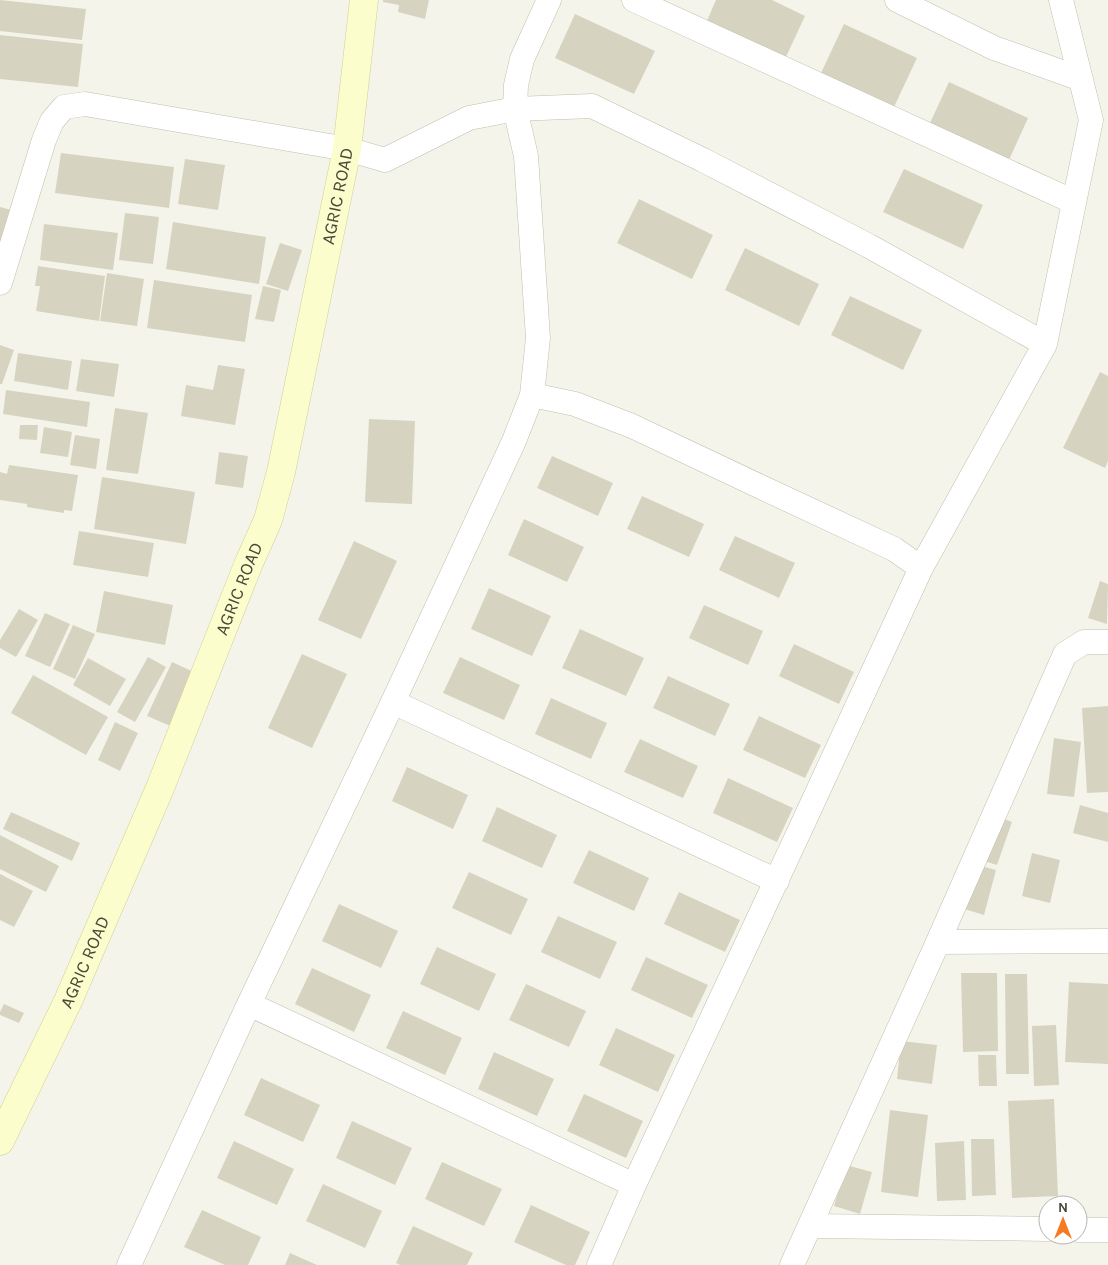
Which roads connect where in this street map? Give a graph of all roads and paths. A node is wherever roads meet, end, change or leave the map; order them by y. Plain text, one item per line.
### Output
1 (364, 0) edge
2 (549, 0) edge
3 (634, 0) edge
4 (897, 0) edge
5 (1061, 0) edge
6 (1081, 79) junction
7 (515, 109) junction
8 (346, 149) junction
9 (1074, 202) junction
10 (0, 283) edge
11 (1045, 344) junction
12 (532, 396) junction
13 (921, 568) junction
14 (1108, 642) edge
15 (393, 702) junction
16 (777, 881) junction
17 (938, 942) junction
18 (1108, 942) edge
19 (249, 1004) junction
20 (0, 1142) edge
21 (634, 1185) junction
22 (810, 1226) junction
23 (1038, 1230) edge
24 (1088, 1230) edge
25 (1108, 1230) edge
26 (129, 1265) edge
27 (599, 1265) edge
28 (792, 1265) edge

1 - 8 street, AGRIC ROAD
2 - 7 street
3 - 9 street
4 - 6 street
5 - 6 street
6 - 9 street
7 - 8 street
7 - 11 street
7 - 12 street
8 - 10 street
8 - 20 street, AGRIC ROAD
9 - 11 street
11 - 13 street
12 - 13 street
12 - 15 street
13 - 16 street
14 - 17 street
15 - 16 street
15 - 19 street
16 - 21 street
17 - 18 street
17 - 22 street
19 - 21 street
19 - 26 street
21 - 27 street
22 - 23 street
22 - 28 street
24 - 25 street

